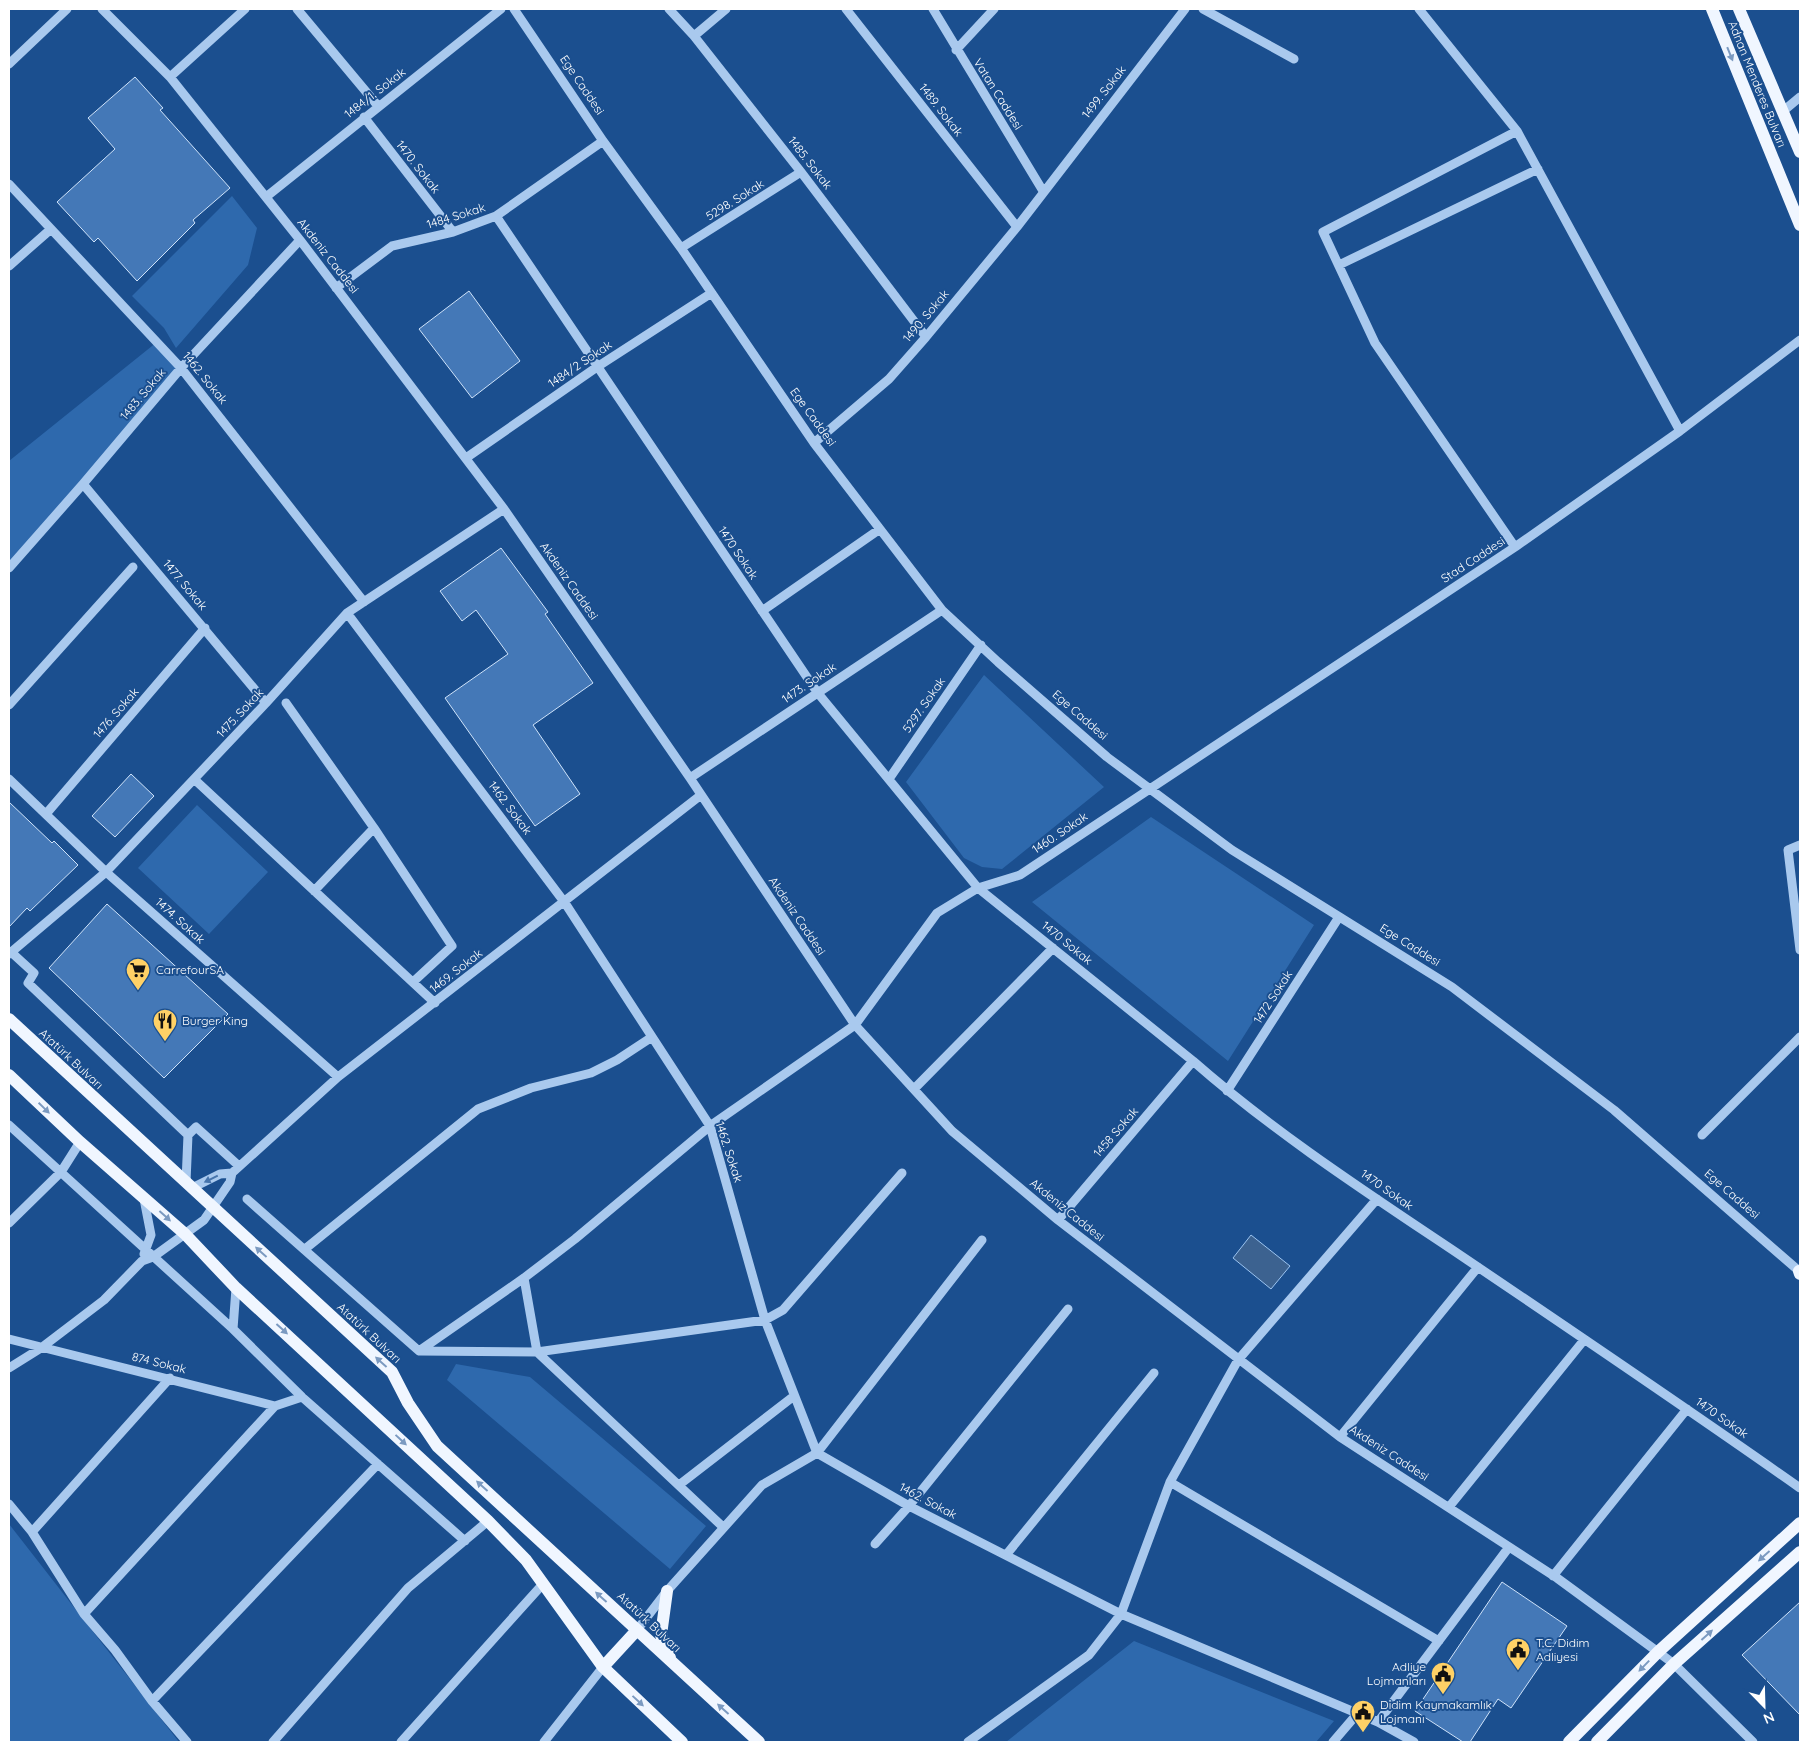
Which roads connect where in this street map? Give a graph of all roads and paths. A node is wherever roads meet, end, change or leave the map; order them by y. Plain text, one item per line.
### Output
1 (67, 9) edge
2 (102, 9) edge
3 (245, 9) edge
4 (297, 9) edge
5 (500, 9) edge
6 (514, 9) edge
7 (669, 9) edge
8 (726, 9) edge
9 (846, 9) edge
10 (933, 9) edge
11 (994, 9) edge
12 (1185, 9) edge
13 (1203, 9) edge
14 (1419, 9) edge
15 (1712, 9) edge
16 (1740, 9) edge
17 (694, 36) junction
18 (956, 50) junction
19 (1294, 59) dead end
20 (9, 64) edge
21 (170, 78) junction
22 (1800, 97) edge
23 (378, 106) junction
24 (1782, 112) junction
25 (364, 117) junction
26 (1517, 132) junction
27 (603, 141) junction
28 (1800, 152) edge
29 (1538, 169) junction
30 (802, 172) junction
31 (9, 184) edge
32 (1043, 191) junction
33 (266, 197) junction
34 (496, 216) junction
35 (1800, 225) edge
36 (1017, 227) junction
37 (51, 229) junction
38 (453, 232) junction
39 (300, 240) junction
40 (681, 248) junction
41 (1339, 265) junction
42 (9, 266) edge
43 (336, 288) junction
44 (710, 294) junction
45 (926, 337) junction
46 (1800, 340) edge
47 (596, 367) junction
48 (181, 368) junction
49 (1680, 431) junction
50 (814, 443) junction
51 (466, 458) junction
52 (84, 484) junction
53 (504, 509) junction
54 (880, 529) junction
55 (1515, 547) junction
56 (133, 567) dead end
57 (9, 568) edge
58 (364, 602) junction
59 (942, 610) junction
60 (762, 611) junction
61 (348, 613) junction
62 (205, 628) junction
63 (981, 646) junction
64 (817, 692) junction
65 (266, 703) junction
66 (286, 703) dead end
67 (9, 705) edge
68 (690, 778) junction
69 (9, 779) edge
70 (194, 779) junction
71 (889, 779) junction
72 (1149, 788) junction
73 (701, 796) junction
74 (46, 814) junction
75 (374, 828) junction
76 (1800, 845) edge
77 (106, 872) junction
78 (978, 888) junction
79 (314, 891) junction
80 (565, 902) junction
81 (1339, 917) junction
82 (1053, 948) junction
83 (1800, 950) edge
84 (10, 953) edge
85 (413, 982) junction
86 (435, 1003) junction
87 (9, 1020) edge
88 (855, 1025) junction
89 (652, 1037) junction
90 (1800, 1037) edge
91 (1193, 1061) junction
92 (9, 1075) edge
93 (338, 1077) junction
94 (914, 1089) junction
95 (1227, 1091) junction
96 (204, 1120) dead end
97 (9, 1126) edge
98 (710, 1126) junction
99 (196, 1127) junction
100 (188, 1135) junction
101 (1702, 1135) dead end
102 (80, 1142) junction
103 (239, 1166) junction
104 (61, 1172) junction
105 (232, 1173) junction
106 (902, 1173) dead end
107 (189, 1185) junction
108 (143, 1195) junction
109 (247, 1199) dead end
110 (1377, 1199) junction
111 (213, 1208) junction
112 (1058, 1220) junction
113 (9, 1223) edge
114 (185, 1234) junction
115 (982, 1240) dead end
116 (305, 1249) junction
117 (146, 1250) junction
118 (153, 1257) junction
119 (142, 1262) junction
120 (1478, 1267) junction
121 (1800, 1272) edge
122 (524, 1278) junction
123 (236, 1288) junction
124 (1068, 1309) dead end
125 (765, 1320) junction
126 (233, 1329) junction
127 (9, 1339) edge
128 (1584, 1340) junction
129 (40, 1348) junction
130 (419, 1351) junction
131 (537, 1352) junction
132 (1238, 1360) junction
133 (9, 1368) edge
134 (1154, 1373) dead end
135 (170, 1378) junction
136 (794, 1396) junction
137 (302, 1397) junction
138 (275, 1406) junction
139 (1687, 1409) junction
140 (1340, 1437) junction
141 (816, 1453) junction
142 (378, 1464) junction
143 (1170, 1482) junction
144 (678, 1485) junction
145 (1800, 1488) edge
146 (9, 1504) edge
147 (909, 1506) junction
148 (1449, 1507) junction
149 (488, 1521) junction
150 (1800, 1523) edge
151 (723, 1527) junction
152 (32, 1532) junction
153 (464, 1541) junction
154 (875, 1544) dead end
155 (1510, 1547) junction
156 (1800, 1552) edge
157 (1006, 1555) junction
158 (1554, 1576) junction
159 (542, 1585) junction
160 (667, 1591) junction
161 (84, 1614) junction
162 (1121, 1614) junction
163 (637, 1630) junction
164 (1439, 1641) junction
165 (1658, 1652) junction
166 (671, 1662) junction
167 (1674, 1664) junction
168 (603, 1667) junction
169 (152, 1701) junction
170 (1357, 1714) junction
171 (1378, 1722) junction
172 (187, 1742) edge
173 (273, 1742) edge
174 (401, 1742) edge
175 (544, 1742) edge
176 (682, 1742) edge
177 (759, 1742) edge
178 (968, 1742) edge
179 (1333, 1742) edge
180 (1414, 1742) edge
181 (1569, 1742) edge
182 (1597, 1742) edge
183 (1754, 1742) edge

1 - 20 street
2 - 21 street, Akdeniz Caddesi
3 - 21 street
4 - 23 street
5 - 23 street, 1484/1. Sokak
6 - 27 street, Ege Caddesi
7 - 17 street, 1485. Sokak
8 - 17 street
9 - 36 street, 1489. Sokak
10 - 18 street, Vatan Caddesi
11 - 18 street
12 - 32 street, 1499. Sokak
13 - 19 street
14 - 26 street
15 -> 35 main road, Adnan Menderes Bulvarı
16 - 24 main road, Adnan Menderes Bulvarı
17 - 30 street, 1485. Sokak
18 - 32 street, Vatan Caddesi
21 - 33 street, Akdeniz Caddesi
22 - 24 street
23 - 25 street, 1484/1. Sokak
24 - 28 main road, Adnan Menderes Bulvarı
25 - 33 street, 1484/1. Sokak
25 - 38 street, 1470. Sokak
26 - 29 street
26 - 41 street
27 - 34 street, 1484 Sokak
27 - 40 street, Ege Caddesi
29 - 41 street
29 - 49 street
30 - 40 street, 5298. Sokak
30 - 45 street, 1485. Sokak
31 - 37 street, 1462. Sokak
32 - 36 street, 1490. Sokak
33 - 39 street, Akdeniz Caddesi
34 - 38 street, 1484 Sokak
34 - 47 street, 1470 Sokak
36 - 45 street, 1490. Sokak
37 - 42 street
37 - 48 street, 1462. Sokak
38 - 43 street, 1484 Sokak
39 - 43 street, Akdeniz Caddesi
39 - 48 street, 1483. Sokak
40 - 44 street, Ege Caddesi
41 - 55 street
43 - 51 street, Akdeniz Caddesi
44 - 47 street, 1484/2 Sokak
44 - 50 street, Ege Caddesi
45 - 50 street, 1490. Sokak
46 - 49 street, Stad Caddesi
47 - 51 street, 1484/2 Sokak
47 - 60 street, 1470 Sokak
48 - 52 street, 1483. Sokak
48 - 58 street, 1462. Sokak
49 - 55 street, Stad Caddesi
50 - 54 street, Ege Caddesi
51 - 53 street, Akdeniz Caddesi
52 - 57 street, 1483. Sokak
52 - 62 street, 1477. Sokak
53 - 58 street, 1475. Sokak
53 - 68 street, Akdeniz Caddesi
54 - 59 street, Ege Caddesi
54 - 60 street
55 - 72 street, Stad Caddesi
56 - 67 street
58 - 61 street, 1475. Sokak
59 - 63 street, Ege Caddesi
59 - 64 street, 1473. Sokak
60 - 64 street, 1470 Sokak
61 - 65 street, 1475. Sokak
61 - 80 street, 1462. Sokak
62 - 65 street, 1477. Sokak
62 - 74 street, 1476. Sokak
63 - 71 street, 5297. Sokak
63 - 72 street, Ege Caddesi
64 - 68 street, 1473. Sokak
64 - 71 street, 1470 Sokak
65 - 70 street, 1475. Sokak
66 - 75 street
68 - 73 street, Akdeniz Caddesi
69 - 74 street, 1474. Sokak
70 - 77 street, 1475. Sokak
70 - 79 street
71 - 78 street, 1470 Sokak
72 - 78 street, 1460. Sokak
72 - 81 street, Ege Caddesi
73 - 80 street, 1469. Sokak
73 - 88 street, Akdeniz Caddesi
74 - 77 street, 1474. Sokak
75 - 79 street
75 - 85 street
76 - 83 street
77 - 84 street, 1475. Sokak
77 - 93 street, 1474. Sokak
78 - 82 street, 1470 Sokak
78 - 88 street
79 - 85 street
80 - 86 street, 1469. Sokak
80 - 89 street, 1462. Sokak
81 - 95 street, 1472 Sokak
81 - 121 street, Ege Caddesi
82 - 91 street, 1470 Sokak
82 - 94 street
84 - 100 street
85 - 86 street
86 - 93 street, 1469. Sokak
87 - 107 main road, Atatürk Bulvarı
88 - 94 street, Akdeniz Caddesi
88 - 98 street
89 - 98 street, 1462. Sokak
89 - 116 street
90 - 101 street
91 - 95 street, 1470 Sokak
91 - 112 street, 1458 Sokak
92 -> 102 main road
93 - 103 street, 1469. Sokak
94 - 112 street, Akdeniz Caddesi
95 - 110 street, 1470 Sokak
96 - 99 street
97 - 104 street
98 - 122 street
98 - 125 street, 1462. Sokak
99 - 100 street
99 - 103 street
100 - 107 street
102 - 104 street
102 - 108 main road
103 - 105 street, 1469. Sokak
104 - 113 street
104 - 117 street
105 -> 107 street, 1469. Sokak
105 - 111 street, 1469. Sokak
106 - 125 street
107 - 111 main road, Atatürk Bulvarı
108 -> 114 main road
108 - 117 street
109 - 116 street
110 - 120 street, 1470 Sokak
110 - 132 street
111 - 114 street, 1469. Sokak
163 -> 111 main road, Atatürk Bulvarı
112 - 132 street, Akdeniz Caddesi
114 - 118 street, 1469. Sokak
114 - 123 main road
115 - 141 street
116 - 130 street
117 - 118 street
117 - 119 street
118 - 119 street, 1469. Sokak
118 - 126 street
119 - 129 street
120 - 128 street, 1470 Sokak
120 - 140 street
122 - 130 street
122 - 131 street
123 - 126 street
123 -> 149 main road
124 - 147 street
125 - 131 street
125 - 136 street, 1462. Sokak
126 - 137 street
127 - 129 street, 874 Sokak
128 - 139 street, 1470 Sokak
128 - 148 street
129 - 133 street
129 - 135 street, 874 Sokak
130 - 131 street
131 - 144 street
132 - 140 street, Akdeniz Caddesi
132 - 143 street
134 - 157 street
135 - 138 street, 874 Sokak
135 - 152 street
136 - 141 street, 1462. Sokak
136 - 144 street
137 - 138 street
137 - 142 street
138 - 161 street
139 - 145 street, 1470 Sokak
139 - 158 street
140 - 148 street, Akdeniz Caddesi
141 - 147 street, 1462. Sokak
141 - 151 street
142 - 153 street
142 - 169 street
143 - 162 street
143 - 164 street
144 - 151 street
146 - 152 street
147 - 154 street
147 - 157 street, 1462. Sokak
148 - 155 street, Akdeniz Caddesi
149 - 153 street
149 - 159 main road
150 -> 165 main road
151 - 160 street
152 - 161 street
153 - 173 street
155 - 158 street, Akdeniz Caddesi
155 - 164 street
167 -> 156 main road
157 - 162 street, 1462. Sokak
158 - 165 street, Akdeniz Caddesi
159 - 168 main road
159 - 174 street
160 - 163 street
160 - 166 main road
161 - 169 street
162 - 170 street, 1462. Sokak
162 - 178 street
163 - 166 main road, Atatürk Bulvarı
163 - 168 main road
164 - 171 street
165 - 167 street, Akdeniz Caddesi
165 -> 181 main road
177 -> 166 main road, Atatürk Bulvarı
167 - 182 main road
167 - 183 street, Akdeniz Caddesi
168 - 175 street
168 -> 176 main road
169 - 172 street
170 - 171 street, 1462. Sokak
170 - 179 street
171 - 180 street, 1462. Sokak

